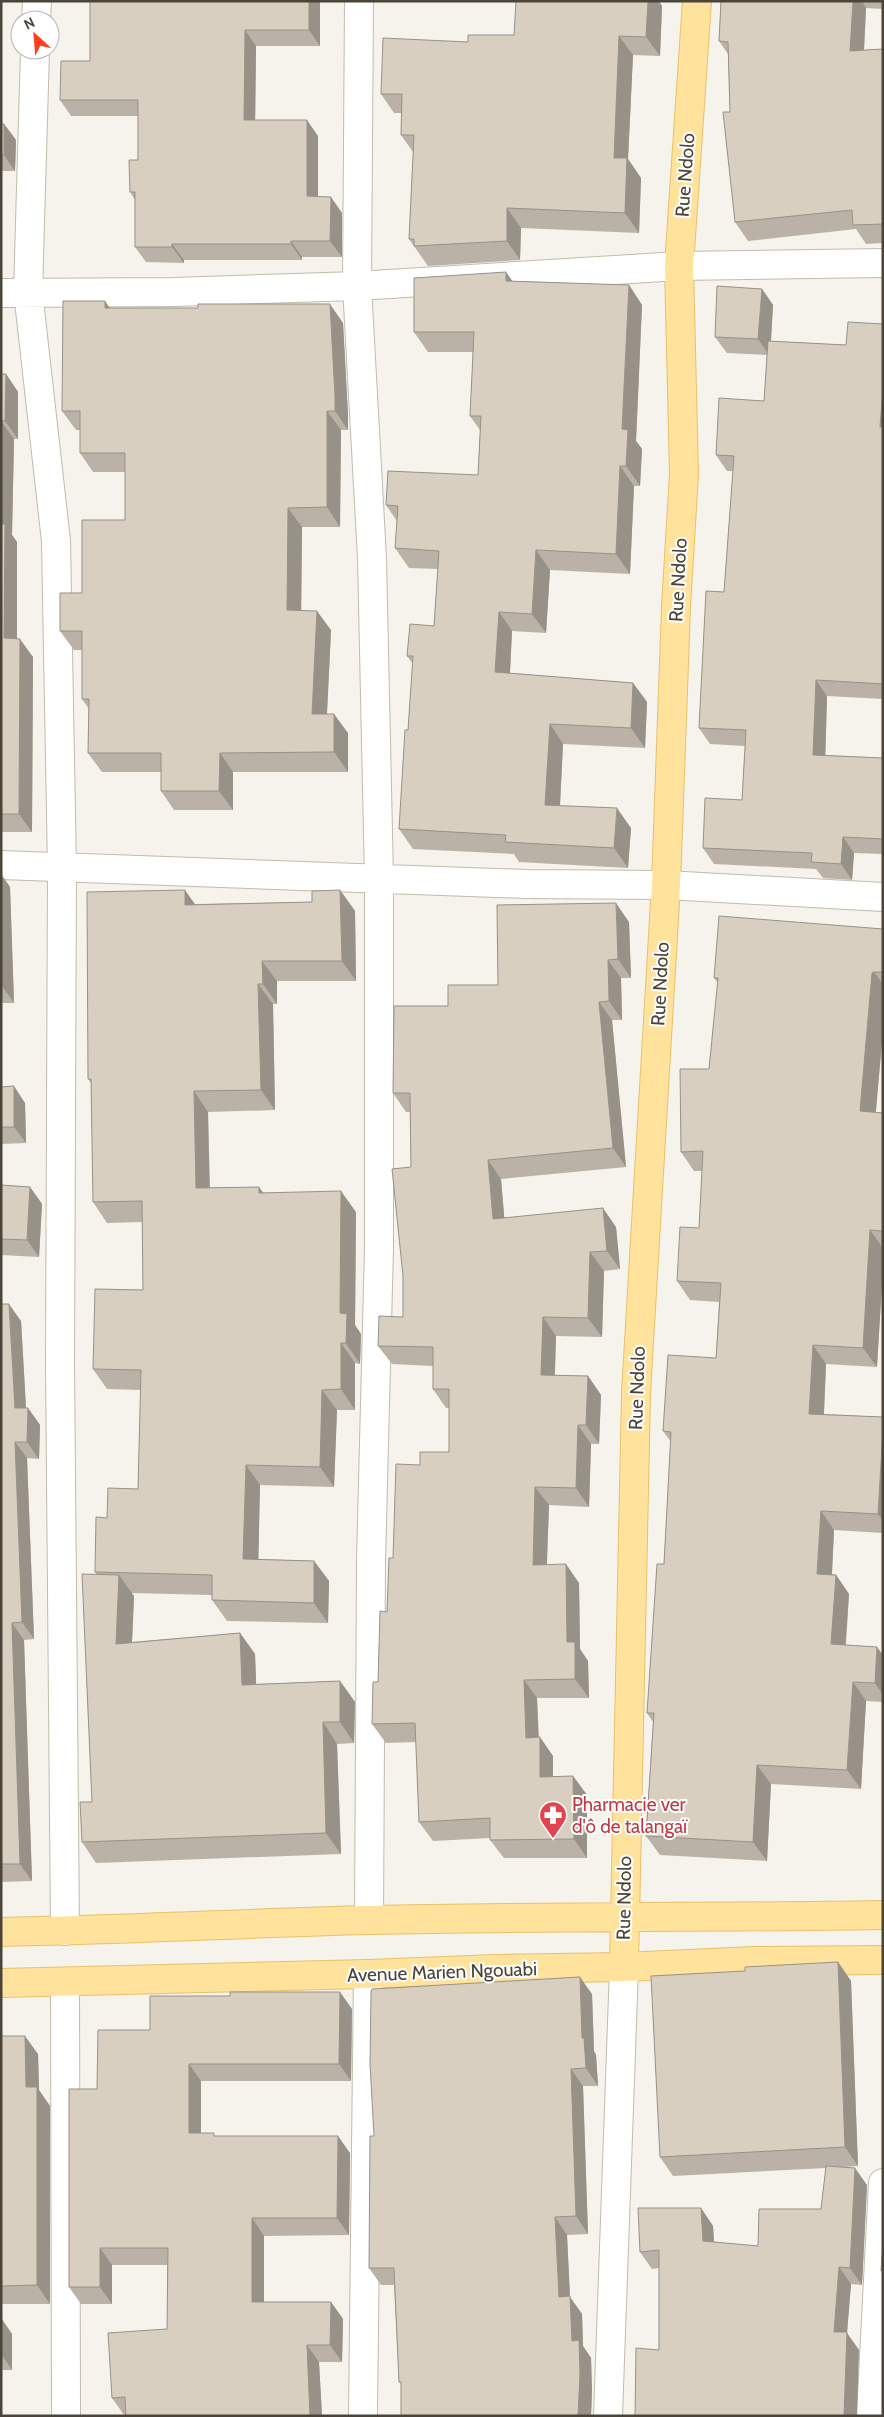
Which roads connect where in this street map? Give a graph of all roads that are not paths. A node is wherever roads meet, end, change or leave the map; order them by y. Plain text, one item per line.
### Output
1 (358, 1) edge
2 (697, 1) edge
3 (35, 60) edge
4 (883, 263) edge
5 (679, 266) junction
6 (357, 286) junction
7 (28, 292) junction
8 (1, 293) edge
9 (1, 865) edge
10 (62, 868) junction
11 (380, 879) junction
12 (666, 885) junction
13 (883, 897) edge
14 (883, 1915) edge
15 (623, 1916) junction
16 (369, 1920) junction
17 (65, 1931) junction
18 (1, 1932) edge
19 (883, 1960) edge
20 (624, 1967) junction
21 (368, 1974) junction
22 (65, 1982) junction
23 (1, 1983) edge
24 (883, 2183) edge
25 (66, 2416) edge
26 (363, 2416) edge
27 (608, 2416) edge
28 (871, 2416) edge

1 - 6 street
2 - 5 main road, Rue Ndolo
3 - 7 street
4 - 5 street
5 - 6 street
5 - 12 main road, Rue Ndolo
6 - 7 street
6 - 11 street
7 - 8 street
7 - 10 street
9 - 10 street
10 - 11 street
10 - 17 street
11 - 12 street
11 - 16 street
12 - 13 street
12 - 15 main road, Rue Ndolo
14 - 15 main road
15 - 16 main road
15 - 20 main road, Rue Ndolo
16 - 17 main road
17 - 18 main road
19 - 20 main road, Avenue Marien Ngouabi
20 - 21 main road, Avenue Marien Ngouabi
20 - 27 street
21 - 22 main road, Avenue Marien Ngouabi
21 - 26 street
22 - 23 main road, Avenue Marien Ngouabi
22 - 25 street
24 - 28 street

